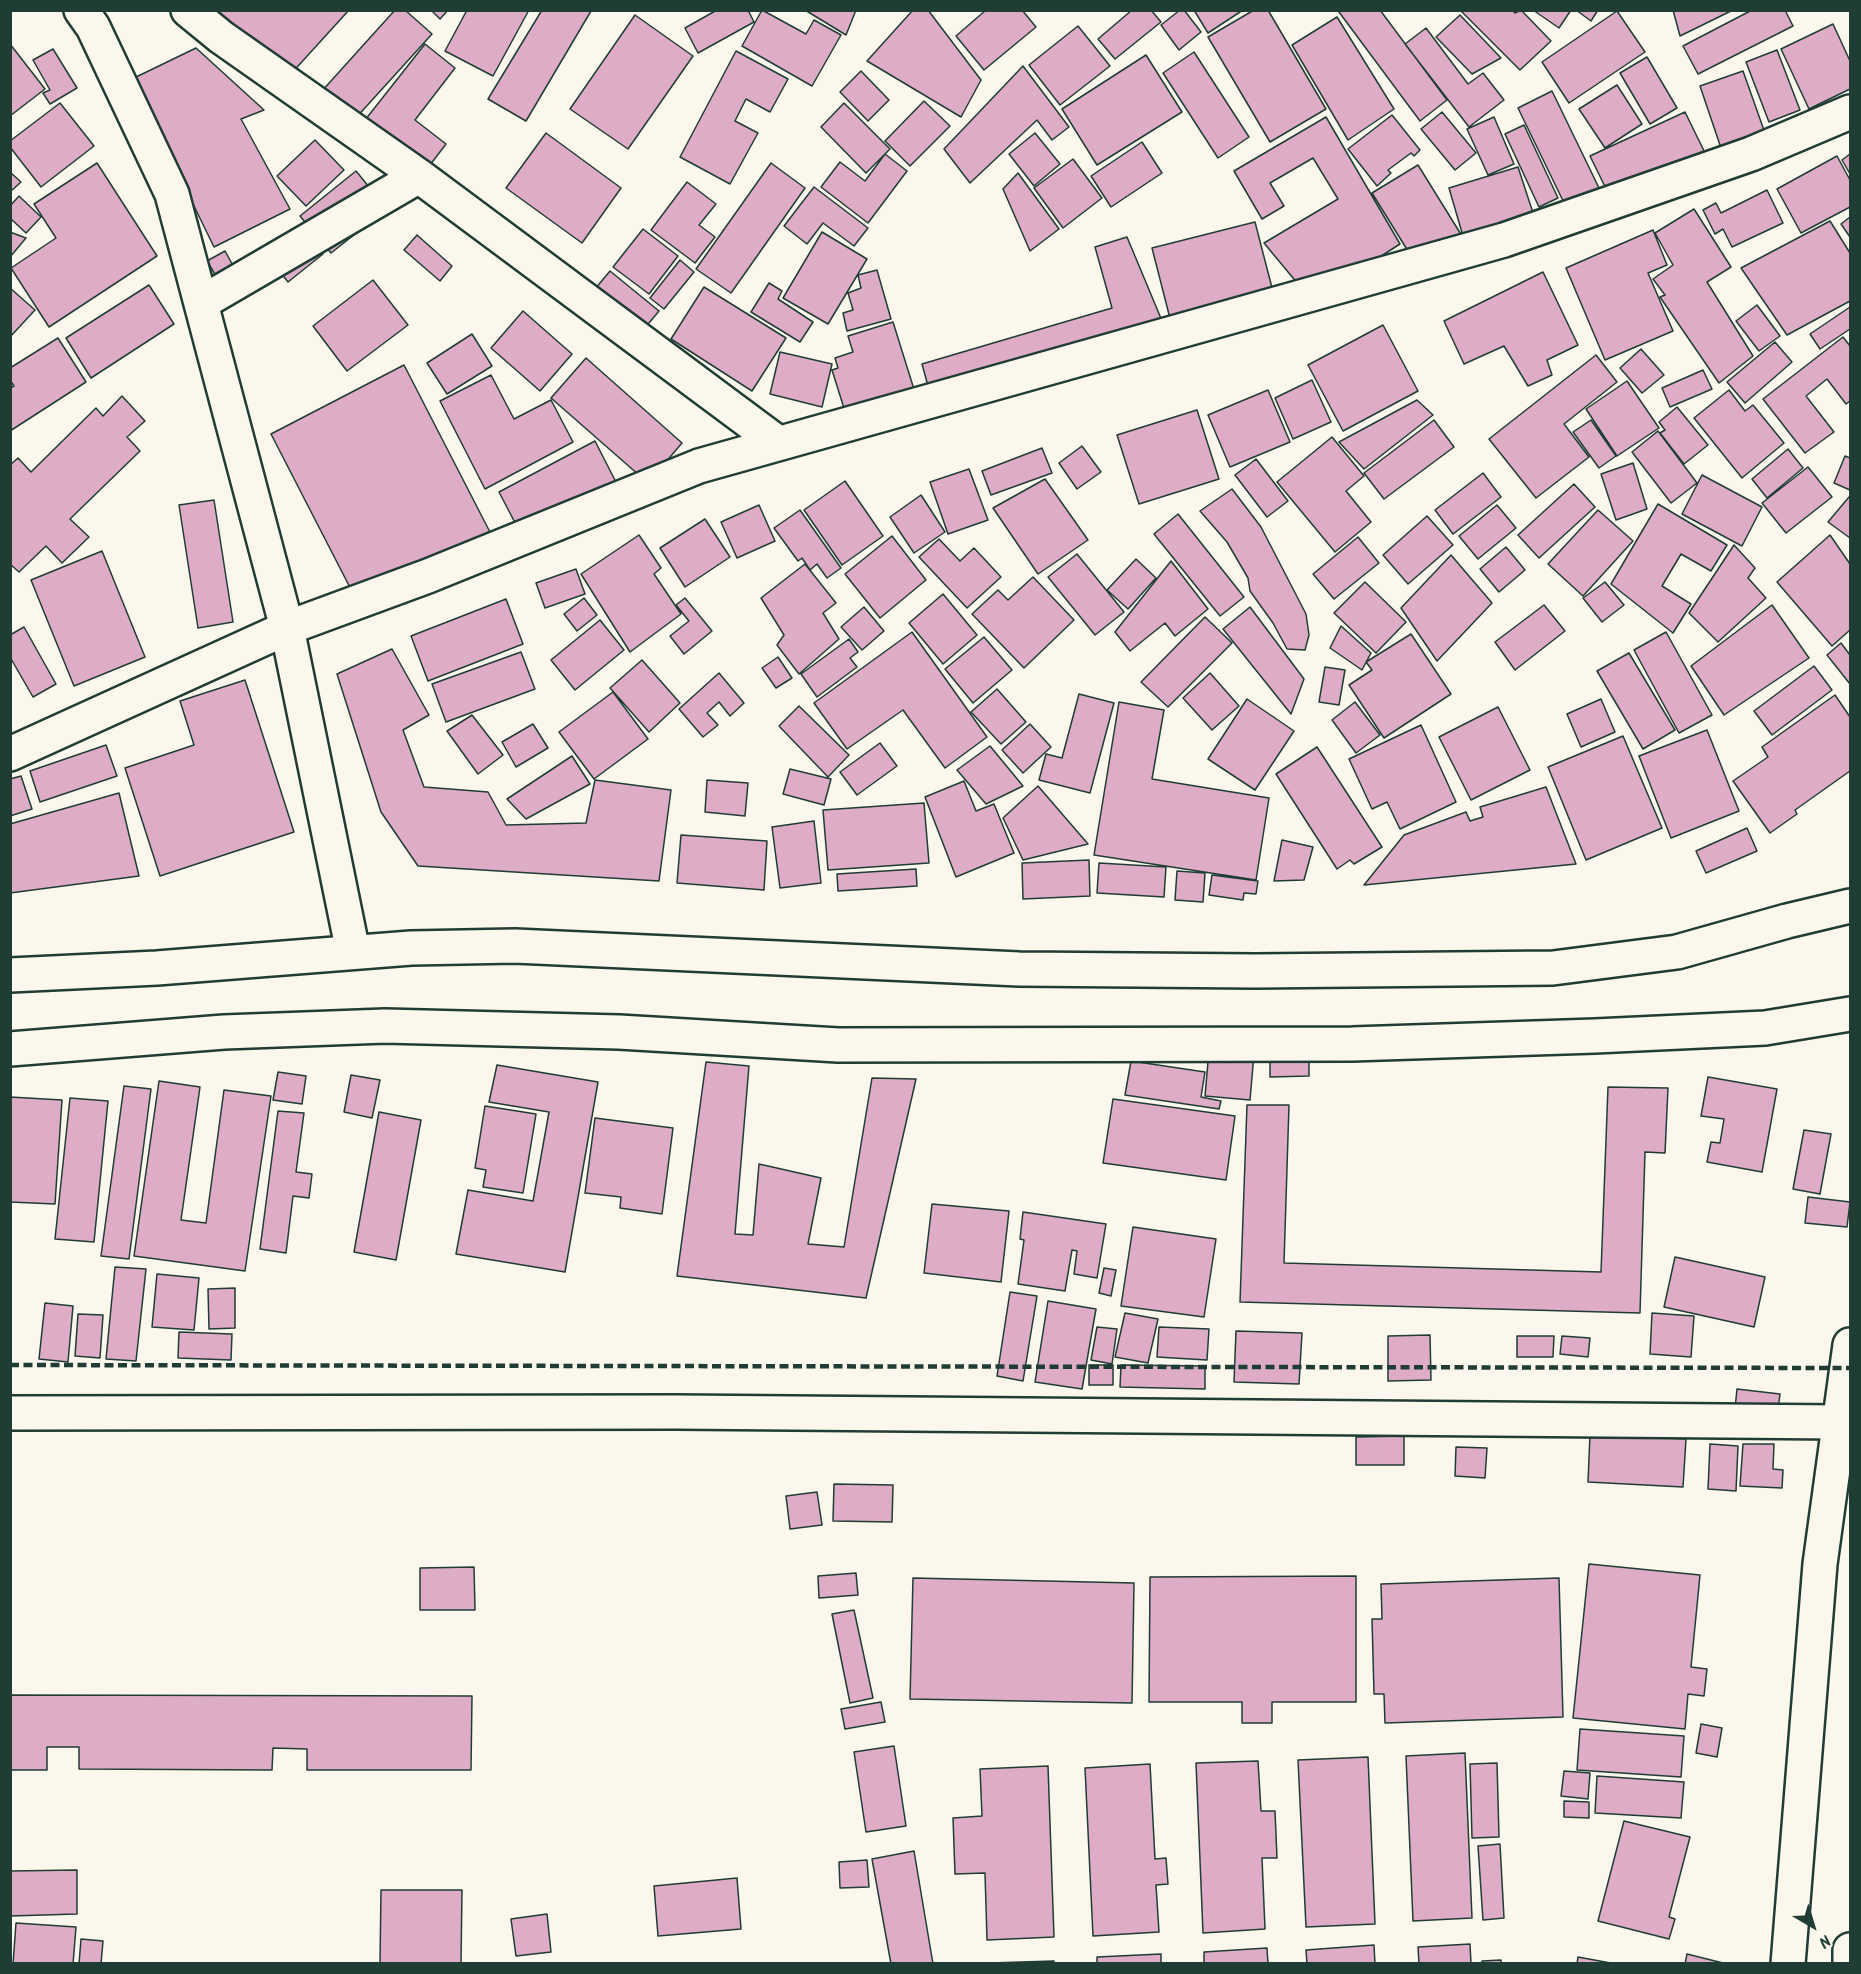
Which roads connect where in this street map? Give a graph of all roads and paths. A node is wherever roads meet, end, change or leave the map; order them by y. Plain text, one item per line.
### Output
1 (81, 10) edge
2 (188, 10) edge
3 (1851, 112) edge
4 (419, 176) junction
5 (201, 303) junction
6 (778, 443) junction
7 (287, 628) junction
8 (10, 754) edge
9 (1851, 906) edge
10 (352, 952) junction
11 (10, 975) edge
12 (1851, 1014) edge
13 (10, 1049) edge
14 (1851, 1344) edge
15 (10, 1413) edge
16 (1840, 1422) junction
17 (1851, 1950) edge
18 (1788, 1964) edge
19 (1850, 1964) edge

1 - 5 street
2 - 4 street
3 - 6 street
4 - 5 street
4 - 6 street
5 - 7 street
6 - 7 street
7 - 8 street
7 - 10 street
9 - 10 street
10 - 11 street
12 - 13 street
14 - 16 street
15 - 16 street
16 - 18 street
17 - 19 street

